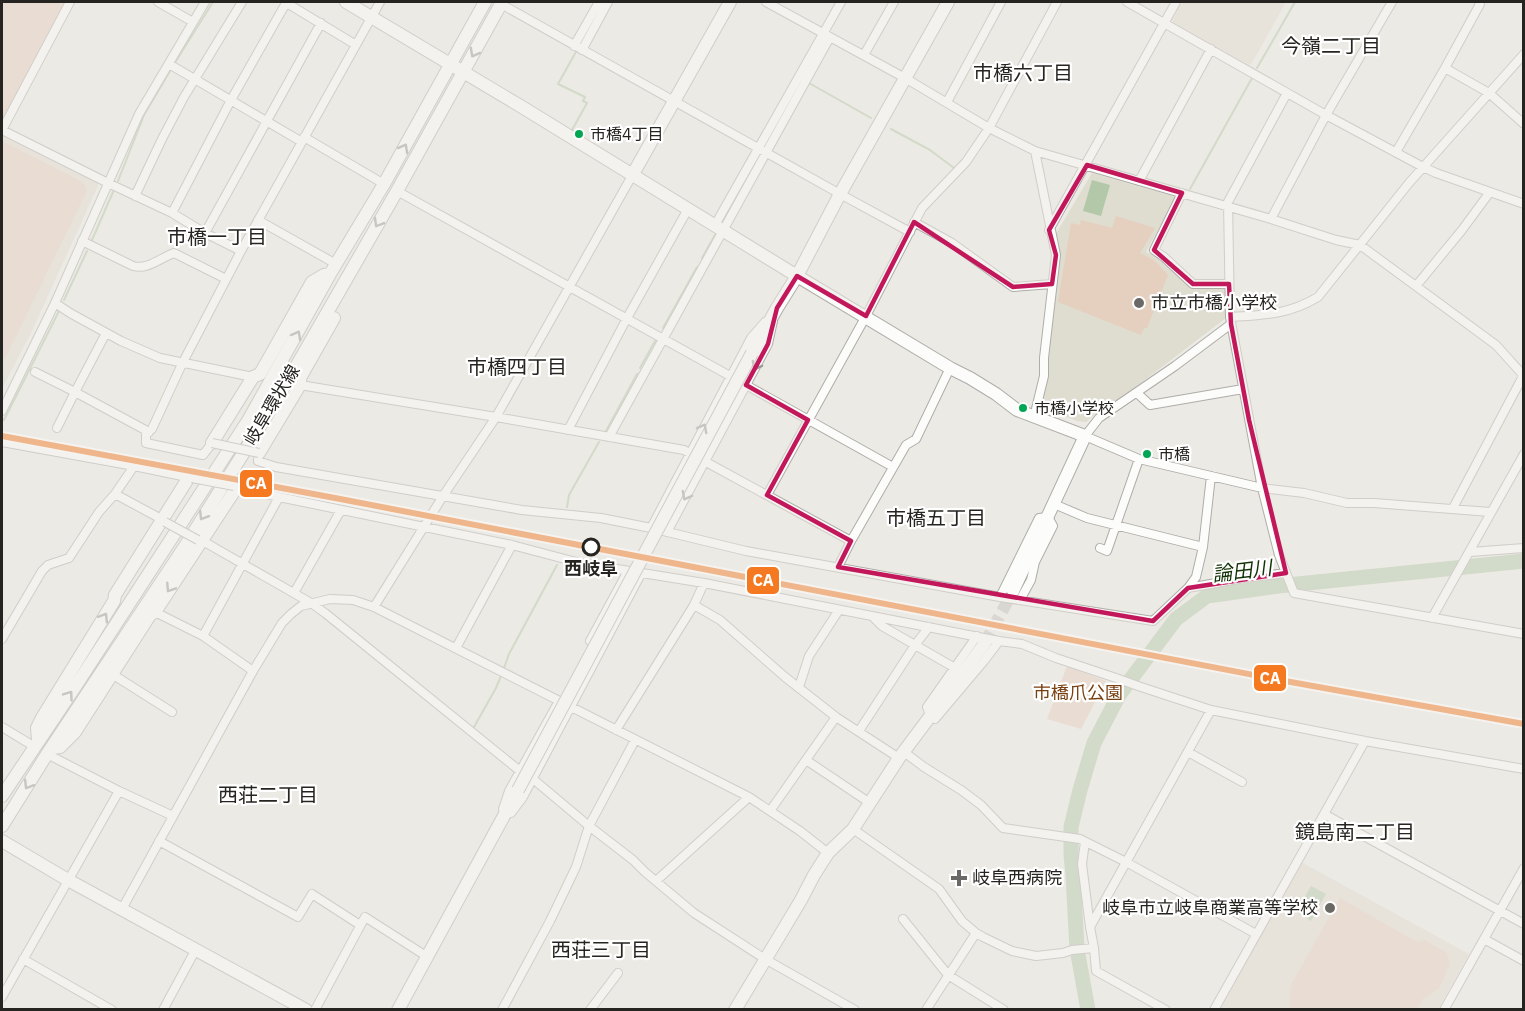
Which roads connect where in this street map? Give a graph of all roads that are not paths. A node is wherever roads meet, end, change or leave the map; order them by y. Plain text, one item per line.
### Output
1 (70, 2) edge
2 (158, 2) edge
3 (206, 2) edge
4 (242, 2) edge
5 (285, 2) edge
6 (346, 2) edge
7 (380, 2) edge
8 (485, 2) edge
9 (598, 2) edge
10 (608, 2) edge
11 (730, 2) edge
12 (766, 2) edge
13 (841, 2) edge
14 (894, 2) edge
15 (948, 2) edge
16 (1001, 2) edge
17 (1057, 2) edge
18 (1127, 2) edge
19 (1176, 2) edge
20 (1392, 2) edge
21 (1479, 2) edge
22 (501, 3) edge
23 (371, 17) junction
24 (193, 22) junction
25 (1164, 23) junction
26 (321, 24) junction
27 (827, 35) junction
28 (356, 45) junction
29 (578, 48) junction
30 (1211, 49) junction
31 (1524, 54) edge
32 (864, 55) junction
33 (169, 64) junction
34 (450, 64) junction
35 (1445, 68) junction
36 (463, 72) junction
37 (905, 78) junction
38 (196, 79) junction
39 (1287, 93) junction
40 (1489, 93) junction
41 (231, 100) junction
42 (674, 101) junction
43 (946, 102) junction
44 (1326, 115) junction
45 (266, 121) junction
46 (1524, 124) edge
47 (989, 128) junction
48 (2, 130) edge
49 (303, 140) junction
50 (758, 148) junction
51 (1035, 151) junction
52 (1396, 152) junction
53 (767, 153) junction
54 (1086, 165) junction
55 (1423, 167) junction
56 (633, 174) junction
57 (1139, 181) junction
58 (108, 183) junction
59 (384, 184) junction
60 (397, 191) junction
61 (1490, 192) junction
62 (1182, 193) junction
63 (840, 195) junction
64 (135, 196) junction
65 (1524, 204) edge
66 (1228, 207) junction
67 (688, 209) junction
68 (172, 213) junction
69 (1272, 219) junction
70 (258, 220) junction
71 (914, 222) junction
72 (719, 228) junction
73 (1049, 230) junction
74 (910, 232) junction
75 (205, 233) junction
76 (82, 241) junction
77 (1360, 245) junction
78 (241, 251) junction
79 (333, 269) junction
80 (797, 276) junction
81 (226, 279) junction
82 (345, 282) junction
83 (1053, 284) junction
84 (1229, 284) junction
85 (569, 286) junction
86 (1416, 286) junction
87 (55, 303) junction
88 (777, 308) junction
89 (866, 316) junction
90 (627, 318) junction
91 (1230, 321) junction
92 (106, 333) junction
93 (663, 338) junction
94 (182, 364) junction
95 (950, 368) junction
96 (35, 372) dead end
97 (730, 376) junction
98 (1523, 376) edge
99 (253, 377) junction
100 (300, 385) junction
101 (746, 385) junction
102 (1243, 389) junction
103 (75, 392) junction
104 (1137, 393) junction
105 (2, 411) edge
106 (496, 417) junction
107 (1034, 417) junction
108 (808, 420) junction
109 (57, 428) dead end
110 (568, 430) junction
111 (148, 432) junction
112 (1085, 436) junction
113 (609, 437) junction
114 (2, 442) edge
115 (212, 443) junction
116 (259, 453) junction
117 (689, 453) junction
118 (1524, 454) edge
119 (1139, 459) junction
120 (705, 460) junction
121 (134, 466) junction
122 (893, 467) junction
123 (1211, 476) junction
124 (191, 477) junction
125 (236, 486) junction
126 (1262, 488) junction
127 (115, 494) junction
128 (767, 495) junction
129 (443, 496) junction
130 (279, 497) junction
131 (1054, 504) junction
132 (1453, 508) junction
133 (341, 510) junction
134 (1490, 512) junction
135 (1048, 517) junction
136 (164, 520) junction
137 (424, 526) junction
138 (1115, 526) junction
139 (651, 528) junction
140 (667, 532) junction
141 (200, 540) junction
142 (850, 541) junction
143 (512, 545) junction
144 (1203, 547) junction
145 (1100, 548) dead end
146 (1524, 548) edge
147 (1468, 554) junction
148 (242, 565) junction
149 (838, 567) junction
150 (628, 571) junction
151 (1286, 573) junction
152 (641, 574) junction
153 (704, 583) junction
154 (1188, 588) junction
155 (294, 593) junction
156 (1017, 596) junction
157 (1000, 597) junction
158 (311, 603) junction
159 (694, 605) junction
160 (374, 607) junction
161 (839, 610) junction
162 (155, 612) junction
163 (873, 616) junction
164 (1432, 618) junction
165 (929, 627) junction
166 (1524, 634) edge
167 (203, 636) junction
168 (2, 639) edge
169 (981, 639) junction
170 (590, 641) dead end
171 (999, 641) junction
172 (915, 645) junction
173 (456, 648) junction
174 (956, 668) junction
175 (253, 671) junction
176 (112, 674) junction
177 (799, 687) junction
178 (559, 700) junction
179 (571, 707) junction
180 (1212, 711) junction
181 (172, 712) dead end
182 (930, 715) junction
183 (836, 717) junction
184 (2, 727) edge
185 (616, 729) junction
186 (859, 731) junction
187 (635, 740) junction
188 (1365, 741) junction
189 (36, 744) junction
190 (49, 751) junction
191 (1188, 752) junction
192 (901, 755) junction
193 (806, 760) junction
194 (1524, 769) edge
195 (520, 771) junction
196 (532, 779) junction
197 (1242, 782) dead end
198 (119, 790) junction
199 (2, 796) edge
200 (749, 797) junction
201 (870, 802) junction
202 (770, 811) junction
203 (1324, 814) junction
204 (173, 816) junction
205 (2, 826) edge
206 (589, 826) junction
207 (853, 829) junction
208 (1083, 840) junction
209 (2, 841) edge
210 (159, 841) junction
211 (491, 841) junction
212 (828, 853) junction
213 (1126, 862) junction
214 (1524, 868) edge
215 (68, 880) junction
216 (656, 881) junction
217 (122, 909) junction
218 (1500, 911) junction
219 (903, 919) dead end
220 (1524, 924) edge
221 (360, 925) junction
222 (1090, 927) junction
223 (976, 933) junction
224 (1256, 934) junction
225 (1484, 939) junction
226 (196, 949) junction
227 (1092, 949) junction
228 (426, 956) junction
229 (23, 959) junction
230 (765, 959) junction
231 (1524, 961) edge
232 (618, 973) dead end
233 (948, 975) junction
234 (2, 997) edge
235 (112, 1010) edge
236 (163, 1010) edge
237 (306, 1010) edge
238 (315, 1010) edge
239 (398, 1010) edge
240 (502, 1010) edge
241 (590, 1010) edge
242 (735, 1010) edge
243 (855, 1010) edge
244 (926, 1010) edge
245 (1004, 1010) edge
246 (1166, 1010) edge
247 (1214, 1010) edge
248 (1444, 1010) edge

1 - 48 street
2 - 24 street
3 - 24 street
4 - 38 street
5 - 26 street
5 - 41 street
6 - 23 street
7 - 23 street
8 - 34 street, 岐阜環状線
9 - 29 street
10 - 29 street
11 - 42 street
12 - 27 street
13 - 27 street
14 - 32 street
15 - 37 street
16 - 43 street
17 - 47 street
18 - 25 street
19 - 25 street
20 - 44 street
21 - 35 street
22 - 29 street
22 -> 36 street, 岐阜環状線
23 - 28 street
23 - 34 street
24 - 33 street
25 - 30 street
25 - 54 street
26 - 28 street
26 - 45 street
27 - 32 street
27 - 50 street
27 - 53 street
28 - 49 street
29 - 42 street
30 - 39 street
30 - 57 street
31 - 40 street
32 - 37 street
33 - 38 street
33 - 58 street
34 - 36 street
59 -> 34 street, 岐阜環状線
35 - 40 street
35 - 52 street
36 - 56 street
36 - 60 street, 岐阜環状線
37 - 43 street
37 - 63 street
38 - 41 street
38 - 64 street
39 - 44 street
39 - 66 street
40 - 46 street
40 - 55 street
41 - 45 street
41 - 68 street
42 - 50 street
42 - 56 street
43 - 47 street
44 - 52 street
44 - 69 street
45 - 49 street
45 - 75 street
47 - 51 street
47 - 71 street
48 - 58 street
49 - 59 street
49 - 70 street
50 - 53 street
50 - 72 street
51 - 54 street
51 - 73 street
52 - 55 street
53 - 63 street
53 - 72 street
54 - 57 street
54 - 73 street
55 - 61 street
55 - 77 street
56 - 67 street
56 - 85 street
57 - 62 street
58 - 64 street
58 - 76 street
59 - 79 street, 岐阜環状線
60 -> 82 street, 岐阜環状線
60 - 85 street
61 - 65 street
61 - 86 street
62 - 66 street
62 - 84 street
63 - 74 street
63 - 80 street
64 - 68 street
66 - 69 street
66 - 84 street
67 - 72 street
67 - 90 street
68 - 75 street
69 - 77 street
70 - 78 street
70 - 79 street
71 - 74 street
71 - 83 street
72 - 80 street
72 - 93 street
73 - 83 street
74 - 89 street
75 - 78 street
76 - 81 street
76 - 87 street
77 - 86 street
77 - 91 street
78 - 81 street
79 - 99 street
189 -> 79 street, 岐阜環状線
80 - 88 street
80 - 89 street
81 - 94 street
82 - 100 street
82 -> 190 street, 岐阜環状線
83 - 107 street
84 - 91 street
85 - 90 street
85 - 106 street
86 - 98 street
87 - 92 street
87 - 105 street
88 - 97 street
88 -> 101 street
88 - 211 street, bridge
89 - 95 street
89 - 108 street
90 - 93 street
90 - 110 street
91 - 102 street
91 - 104 street
92 - 94 street
92 - 103 street
93 - 97 street
93 - 113 street
94 - 99 street
94 - 111 street
95 - 107 street
95 - 122 street
96 - 103 street
117 -> 97 street
98 - 132 street
99 - 115 street
100 - 106 street
100 - 116 street
101 - 108 street
101 - 120 street
102 - 104 street
102 - 126 street
103 - 109 street
103 - 111 street
104 - 112 street
106 - 110 street
106 - 129 street
107 - 112 street
108 - 122 street
108 - 128 street
110 - 113 street
111 - 115 street
112 - 119 street
112 - 131 street
113 - 117 street
114 - 121 street
115 - 116 street, bridge
116 - 129 street
117 - 120 street
117 - 139 street
118 - 134 street
119 - 123 street
119 - 138 street
120 - 128 street
120 -> 140 street
121 - 124 street
121 - 127 street
122 - 142 street
123 - 126 street
123 - 144 street
124 - 125 street, bridge
124 - 136 street
125 - 130 street
125 - 141 street
126 - 132 street
126 - 151 street
127 - 136 street
127 - 168 street
128 - 142 street
129 - 137 street
129 - 139 street
130 - 133 street
130 - 148 street
131 - 135 street
131 - 138 street
132 - 134 street
133 - 137 street
133 - 155 street
134 - 147 street
135 - 156 street
135 - 157 street
136 - 141 street, bridge
189 -> 136 street
137 - 143 street
137 - 160 street
138 - 144 street
138 - 145 street
139 - 140 street
140 - 149 street
141 - 148 street
141 -> 162 street
142 - 149 street
143 - 150 street
143 - 173 street
144 - 154 street
146 - 147 street
147 - 164 street
148 - 155 street
148 - 167 street
149 - 157 street
150 - 152 street
150 - 170 street
151 - 154 street
151 - 164 street
152 - 153 street
152 - 179 street
153 - 159 street
153 - 161 street
154 - 156 street
155 - 158 street
156 - 157 street
158 - 160 street
158 - 175 street
158 - 195 street
159 - 177 street
159 - 185 street
160 - 173 street
161 - 163 street
161 - 177 street
162 - 167 street
162 - 176 street
163 - 165 street
163 - 172 street
164 - 166 street
165 - 169 street
165 - 172 street
167 - 175 street
169 - 171 street
169 - 174 street
169 - 182 street
171 - 180 street
171 - 182 street
172 - 174 street
172 - 186 street
173 - 178 street
174 - 182 street
175 - 204 street
176 - 181 street
176 - 190 street
177 - 183 street
178 - 179 street
178 - 195 street
179 - 185 street
179 - 196 street
180 - 188 street
180 - 191 street
182 - 192 street
183 - 186 street
183 - 193 street
184 - 189 street
185 - 187 street
186 - 192 street
187 - 200 street
187 - 206 street
188 - 194 street
188 - 203 street
189 - 199 street, 岐阜環状線
190 - 198 street
190 -> 205 street, 岐阜環状線
191 - 197 street
191 - 213 street
192 - 201 street
192 - 208 street
193 - 201 street
193 - 202 street
195 - 211 street
196 - 206 street
196 - 211 street
198 - 204 street
198 - 215 street
200 - 202 street
200 - 216 street
201 - 207 street
202 - 212 street
203 - 218 street
203 - 224 street
204 - 210 street
206 - 216 street
206 - 240 street
207 - 212 street
207 - 223 street
208 - 213 street
208 - 222 street
209 - 215 street
210 - 217 street
210 - 221 street
211 - 228 street
212 - 230 street
213 - 222 street
213 - 224 street
214 - 218 street
215 - 217 street
215 - 229 street
216 - 230 street
217 - 226 street
218 - 220 street
218 - 225 street
219 - 233 street
221 - 228 street
221 - 238 street
222 - 227 street
223 - 227 street
223 - 233 street
224 - 247 street
225 - 231 street
225 - 248 street
226 - 236 street
226 - 237 street
227 - 246 street
228 - 239 street
229 - 234 street
229 - 235 street
230 - 242 street
230 - 243 street
232 - 241 street
233 - 244 street
233 - 245 street

